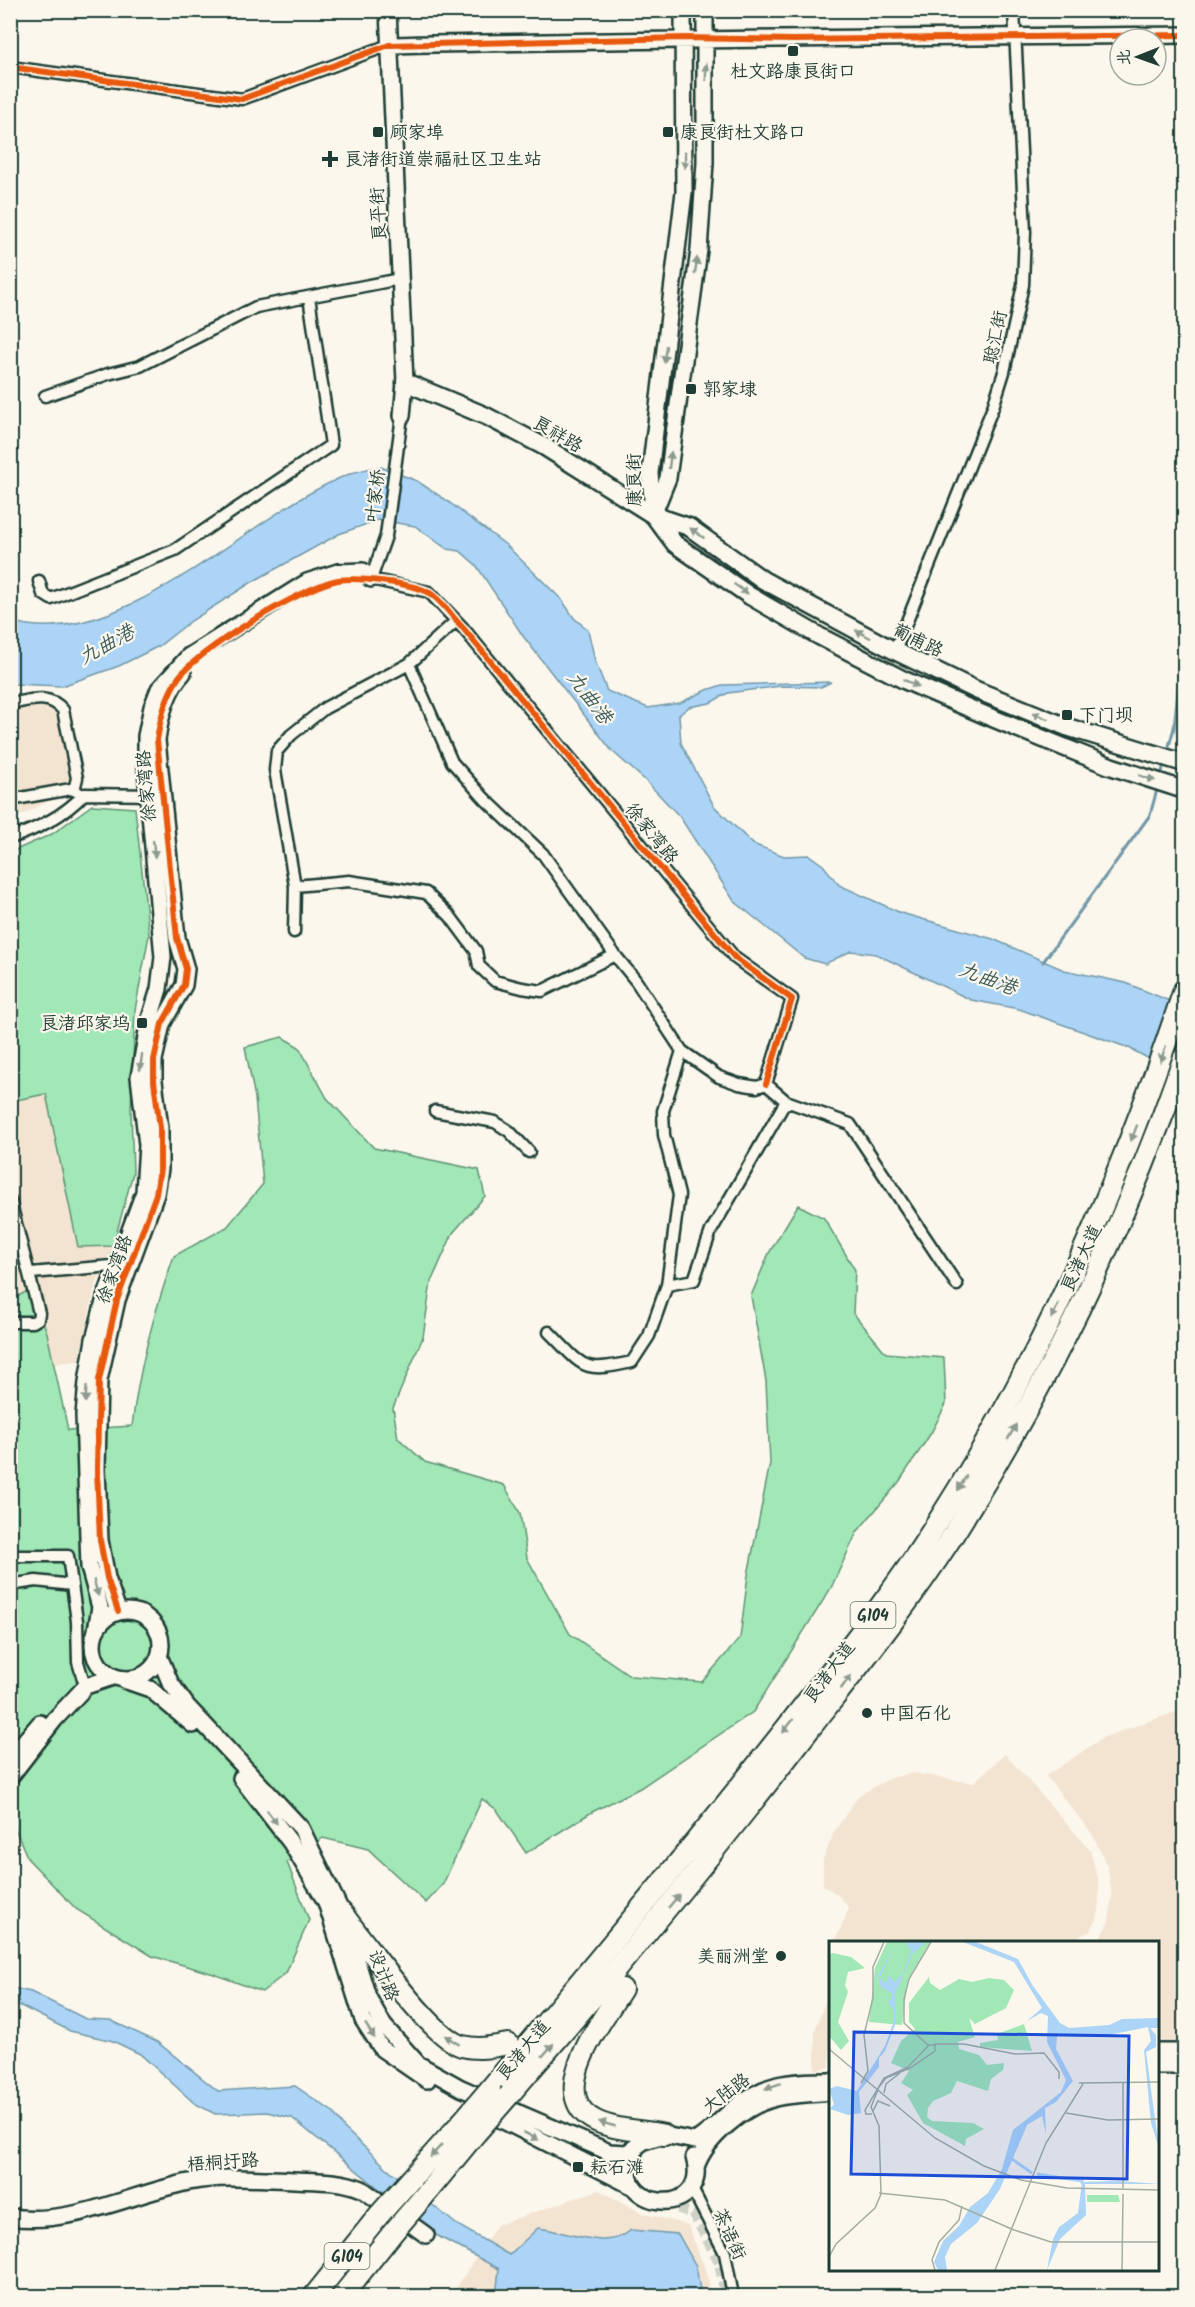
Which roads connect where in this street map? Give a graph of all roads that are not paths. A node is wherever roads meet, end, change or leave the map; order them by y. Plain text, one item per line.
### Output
1 (388, 10) edge
2 (683, 10) edge
3 (705, 10) edge
4 (1014, 10) edge
5 (1185, 35) edge
6 (1015, 37) junction
7 (685, 38) junction
8 (707, 38) junction
9 (389, 45) junction
10 (10, 67) edge
11 (400, 279) junction
12 (309, 297) junction
13 (405, 382) junction
14 (45, 396) dead end
15 (402, 416) joint
16 (653, 515) junction
17 (371, 579) junction
18 (39, 581) dead end
19 (456, 621) junction
20 (895, 651) junction
21 (409, 664) junction
22 (10, 704) edge
23 (1185, 763) edge
24 (1185, 790) edge
25 (79, 792) junction
26 (155, 795) junction
27 (10, 800) edge
28 (10, 838) edge
29 (295, 886) junction
30 (294, 932) dead end
31 (615, 955) junction
32 (1185, 990) edge
33 (682, 1051) junction
34 (1185, 1057) edge
35 (766, 1084) junction
36 (786, 1101) junction
37 (435, 1111) dead end
38 (529, 1152) dead end
39 (10, 1200) edge
40 (124, 1265) junction
41 (31, 1274) junction
42 (667, 1285) junction
43 (957, 1285) dead end
44 (10, 1322) edge
45 (549, 1332) dead end
46 (10, 1556) edge
47 (72, 1585) junction
48 (10, 1586) edge
49 (118, 1611) junction
50 (96, 1630) junction
51 (159, 1656) junction
52 (96, 1661) junction
53 (118, 1678) junction
54 (83, 1679) junction
55 (10, 1758) edge
56 (10, 1777) edge
57 (342, 1913) junction
58 (622, 1989) dead end
59 (508, 2044) dead end
60 (1159, 2052) edge
61 (1185, 2052) edge
62 (1159, 2066) edge
63 (1185, 2066) edge
64 (829, 2080) edge
65 (829, 2092) edge
66 (468, 2128) junction
67 (664, 2135) junction
68 (684, 2141) junction
69 (636, 2148) junction
70 (696, 2167) junction
71 (634, 2187) junction
72 (692, 2187) junction
73 (10, 2217) edge
74 (426, 2235) dead end
75 (314, 2296) edge
76 (342, 2296) edge
77 (733, 2296) edge

1 - 9 street, 良平街
2 - 7 street, 康良街
3 - 8 street, 康良街
4 - 6 street, 聪汇街
5 - 6 street
6 - 8 street
6 - 20 street, 聪汇街
7 - 8 street
7 - 9 street
7 -> 16 street, 康良街
16 -> 8 street, 康良街
9 - 10 street
9 - 11 street, 良平街
11 - 12 street
11 - 13 street, 良平街
12 - 14 street
12 - 18 street
13 - 15 street, 良平街
13 - 16 main road, 良祥路
15 - 17 street, 叶家桥
20 -> 16 main road, 葡甫路
16 -> 24 main road, 良祥路
17 - 19 street, 徐家湾路
17 - 26 street, 徐家湾路
19 - 21 street
19 - 35 street, 徐家湾路
23 -> 20 main road, 葡甫路
21 - 29 street
21 - 31 street
22 - 25 street
25 - 26 street
25 - 27 street
25 - 28 street
26 -> 40 street, 徐家湾路
26 - 40 street, 徐家湾路
29 - 30 street
29 - 31 street
31 - 33 street
32 -> 66 highway, 良渚大道 / G104, bridge
33 - 35 street
33 - 42 street
66 -> 34 highway, 良渚大道 / G104, bridge
35 - 36 street
36 - 42 street
36 - 43 street
37 - 38 street
39 - 41 street
40 - 41 street
40 - 49 street, 徐家湾路
40 -> 50 street, 徐家湾路
41 - 44 street
42 - 45 street
46 - 47 street
47 - 48 street
47 - 54 street
49 - 50 street
49 - 51 street
50 - 52 street
51 - 53 street
51 - 57 street, 设计路
52 - 53 street
52 - 54 street
53 - 56 street
53 -> 71 street, 设计路
54 - 55 street
59 -> 57 highway
57 - 69 street, 设计路
67 -> 58 highway
60 - 61 street
62 - 63 street
64 -> 68 street, 大陆路
65 - 70 street, 大陆路
66 -> 75 highway, G104, bridge
66 - 76 highway, G104, bridge
67 - 68 street
67 - 69 street, 设计路
68 - 70 street
69 - 71 street
70 - 72 street
71 - 72 street
72 - 77 street, 茶语街
73 - 74 street, 梧桐圩路

